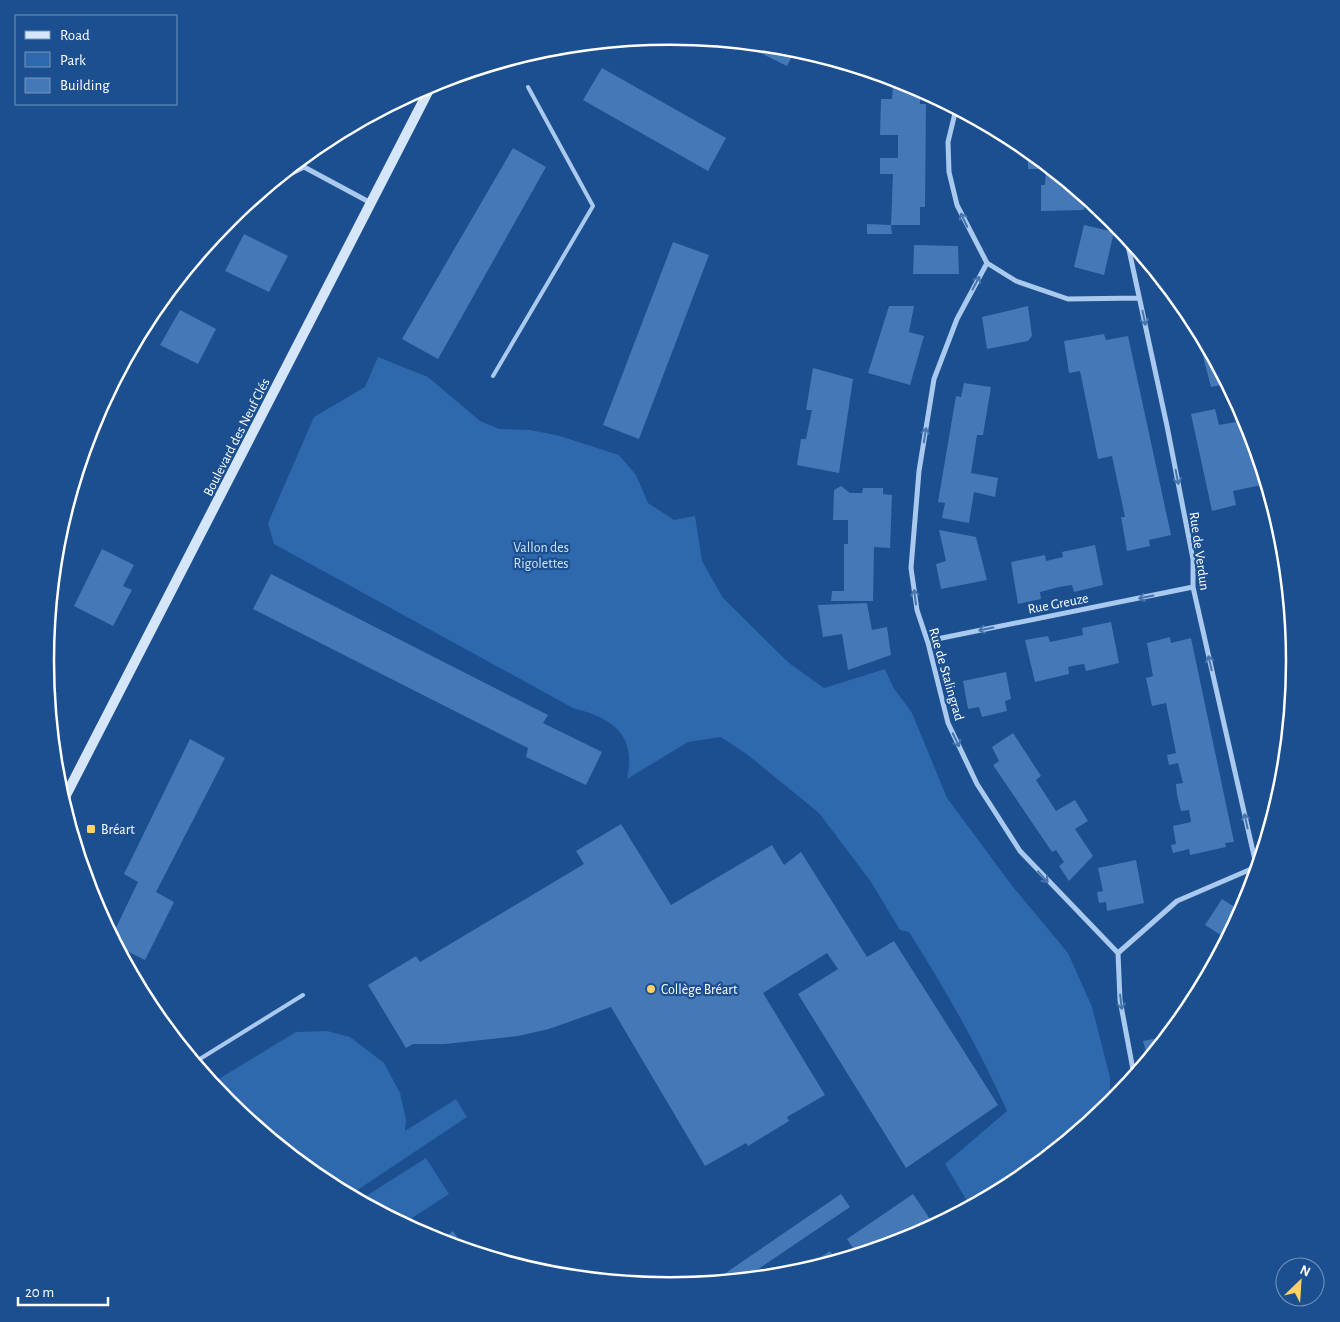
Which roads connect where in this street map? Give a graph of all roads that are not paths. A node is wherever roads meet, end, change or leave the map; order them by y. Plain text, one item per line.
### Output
1 (528, 87) dead end
2 (426, 96) edge
3 (954, 116) edge
4 (304, 167) joint
5 (298, 170) edge
6 (371, 203) junction
7 (1129, 251) edge
8 (987, 263) junction
9 (1139, 298) junction
10 (493, 376) dead end
11 (1194, 587) junction
12 (928, 644) junction
13 (68, 791) edge
14 (1254, 857) edge
15 (1249, 871) edge
16 (1118, 954) junction
17 (303, 995) dead end
18 (200, 1059) edge
19 (1133, 1067) edge

1 - 10 lane
2 - 6 main road, Boulevard des Neuf Clés
8 -> 3 street
4 - 5 street
4 - 6 street
6 - 13 main road, Boulevard des Neuf Clés
7 - 9 street, Rue de Verdun
8 - 9 street
12 -> 8 street, Rue de Stalingrad
9 -> 11 street, Rue de Verdun
11 -> 12 street, Rue Greuze
14 -> 11 street, Rue de Verdun
12 -> 16 street, Rue de Stalingrad
15 - 16 street
16 -> 19 street
17 - 18 lane

